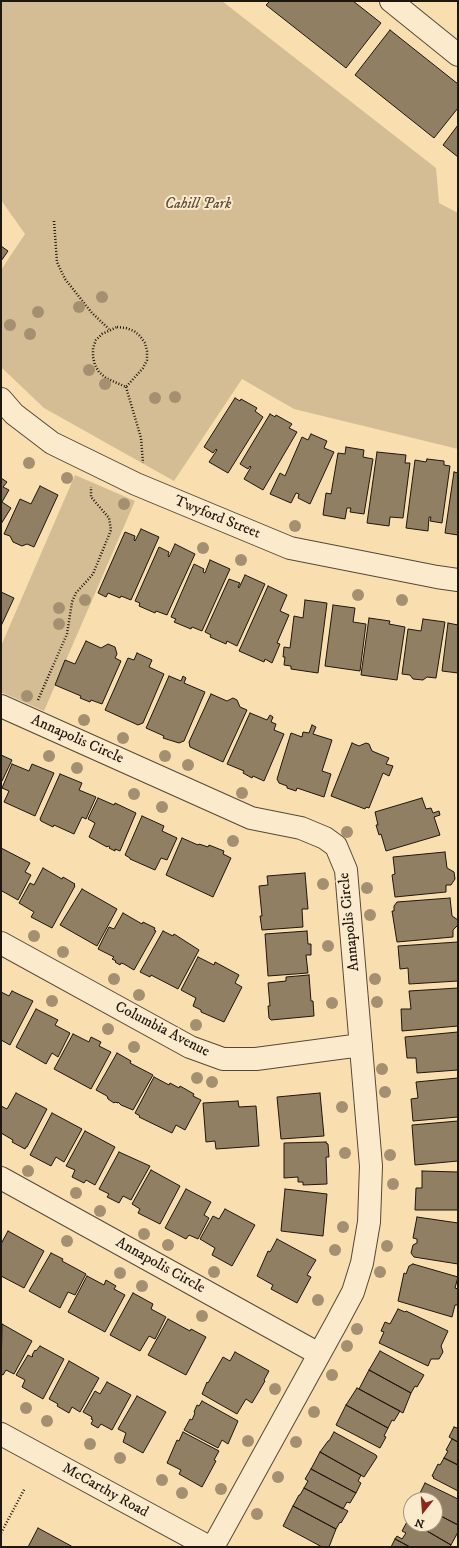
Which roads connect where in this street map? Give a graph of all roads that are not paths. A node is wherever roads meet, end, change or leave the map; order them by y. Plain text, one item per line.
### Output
1 (391, 1) edge
2 (458, 54) edge
3 (1, 399) edge
4 (458, 580) edge
5 (1, 706) edge
6 (1, 943) edge
7 (361, 1045) junction
8 (1, 1178) edge
9 (320, 1354) junction
10 (1, 1434) edge
11 (209, 1547) edge
12 (213, 1547) edge

1 - 2 street
3 - 4 street, Twyford Street
5 - 7 street, Annapolis Circle
6 - 7 street, Columbia Avenue
7 - 9 street, Annapolis Circle
8 - 9 street, Annapolis Circle
9 - 12 street, Annapolis Circle
10 - 11 street, McCarthy Road

